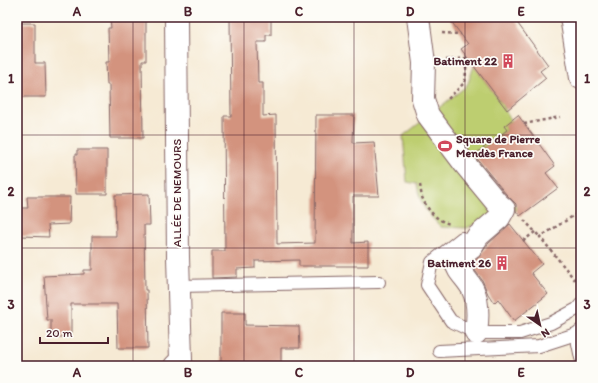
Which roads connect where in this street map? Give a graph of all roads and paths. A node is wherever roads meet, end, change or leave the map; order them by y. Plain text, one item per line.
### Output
1 (176, 17) edge
2 (418, 17) edge
3 (571, 17) edge
4 (424, 63) junction
5 (581, 78) edge
6 (428, 115) junction
7 (560, 116) dead end
8 (524, 124) dead end
9 (420, 185) dead end
10 (581, 211) edge
11 (522, 216) dead end
12 (454, 225) dead end
13 (535, 232) junction
14 (540, 237) junction
15 (462, 238) dead end
16 (523, 241) dead end
17 (575, 280) dead end
18 (379, 282) dead end
19 (179, 286) junction
20 (581, 304) edge
21 (579, 332) edge
22 (476, 333) junction
23 (439, 351) dead end
24 (581, 358) edge
25 (174, 366) edge

1 - 19 street, ALLÉE DE NEMOURS
2 - 4 street
3 - 5 street
4 - 6 street
4 - 6 path
6 - 22 street
7 - 8 path
9 - 12 path
10 - 14 path
11 - 13 path
13 - 14 path
13 - 16 path
14 - 17 path
15 - 22 lane
18 - 19 lane
19 - 25 street, ALLÉE DE NEMOURS
20 - 22 lane
21 - 23 lane
21 - 24 lane

